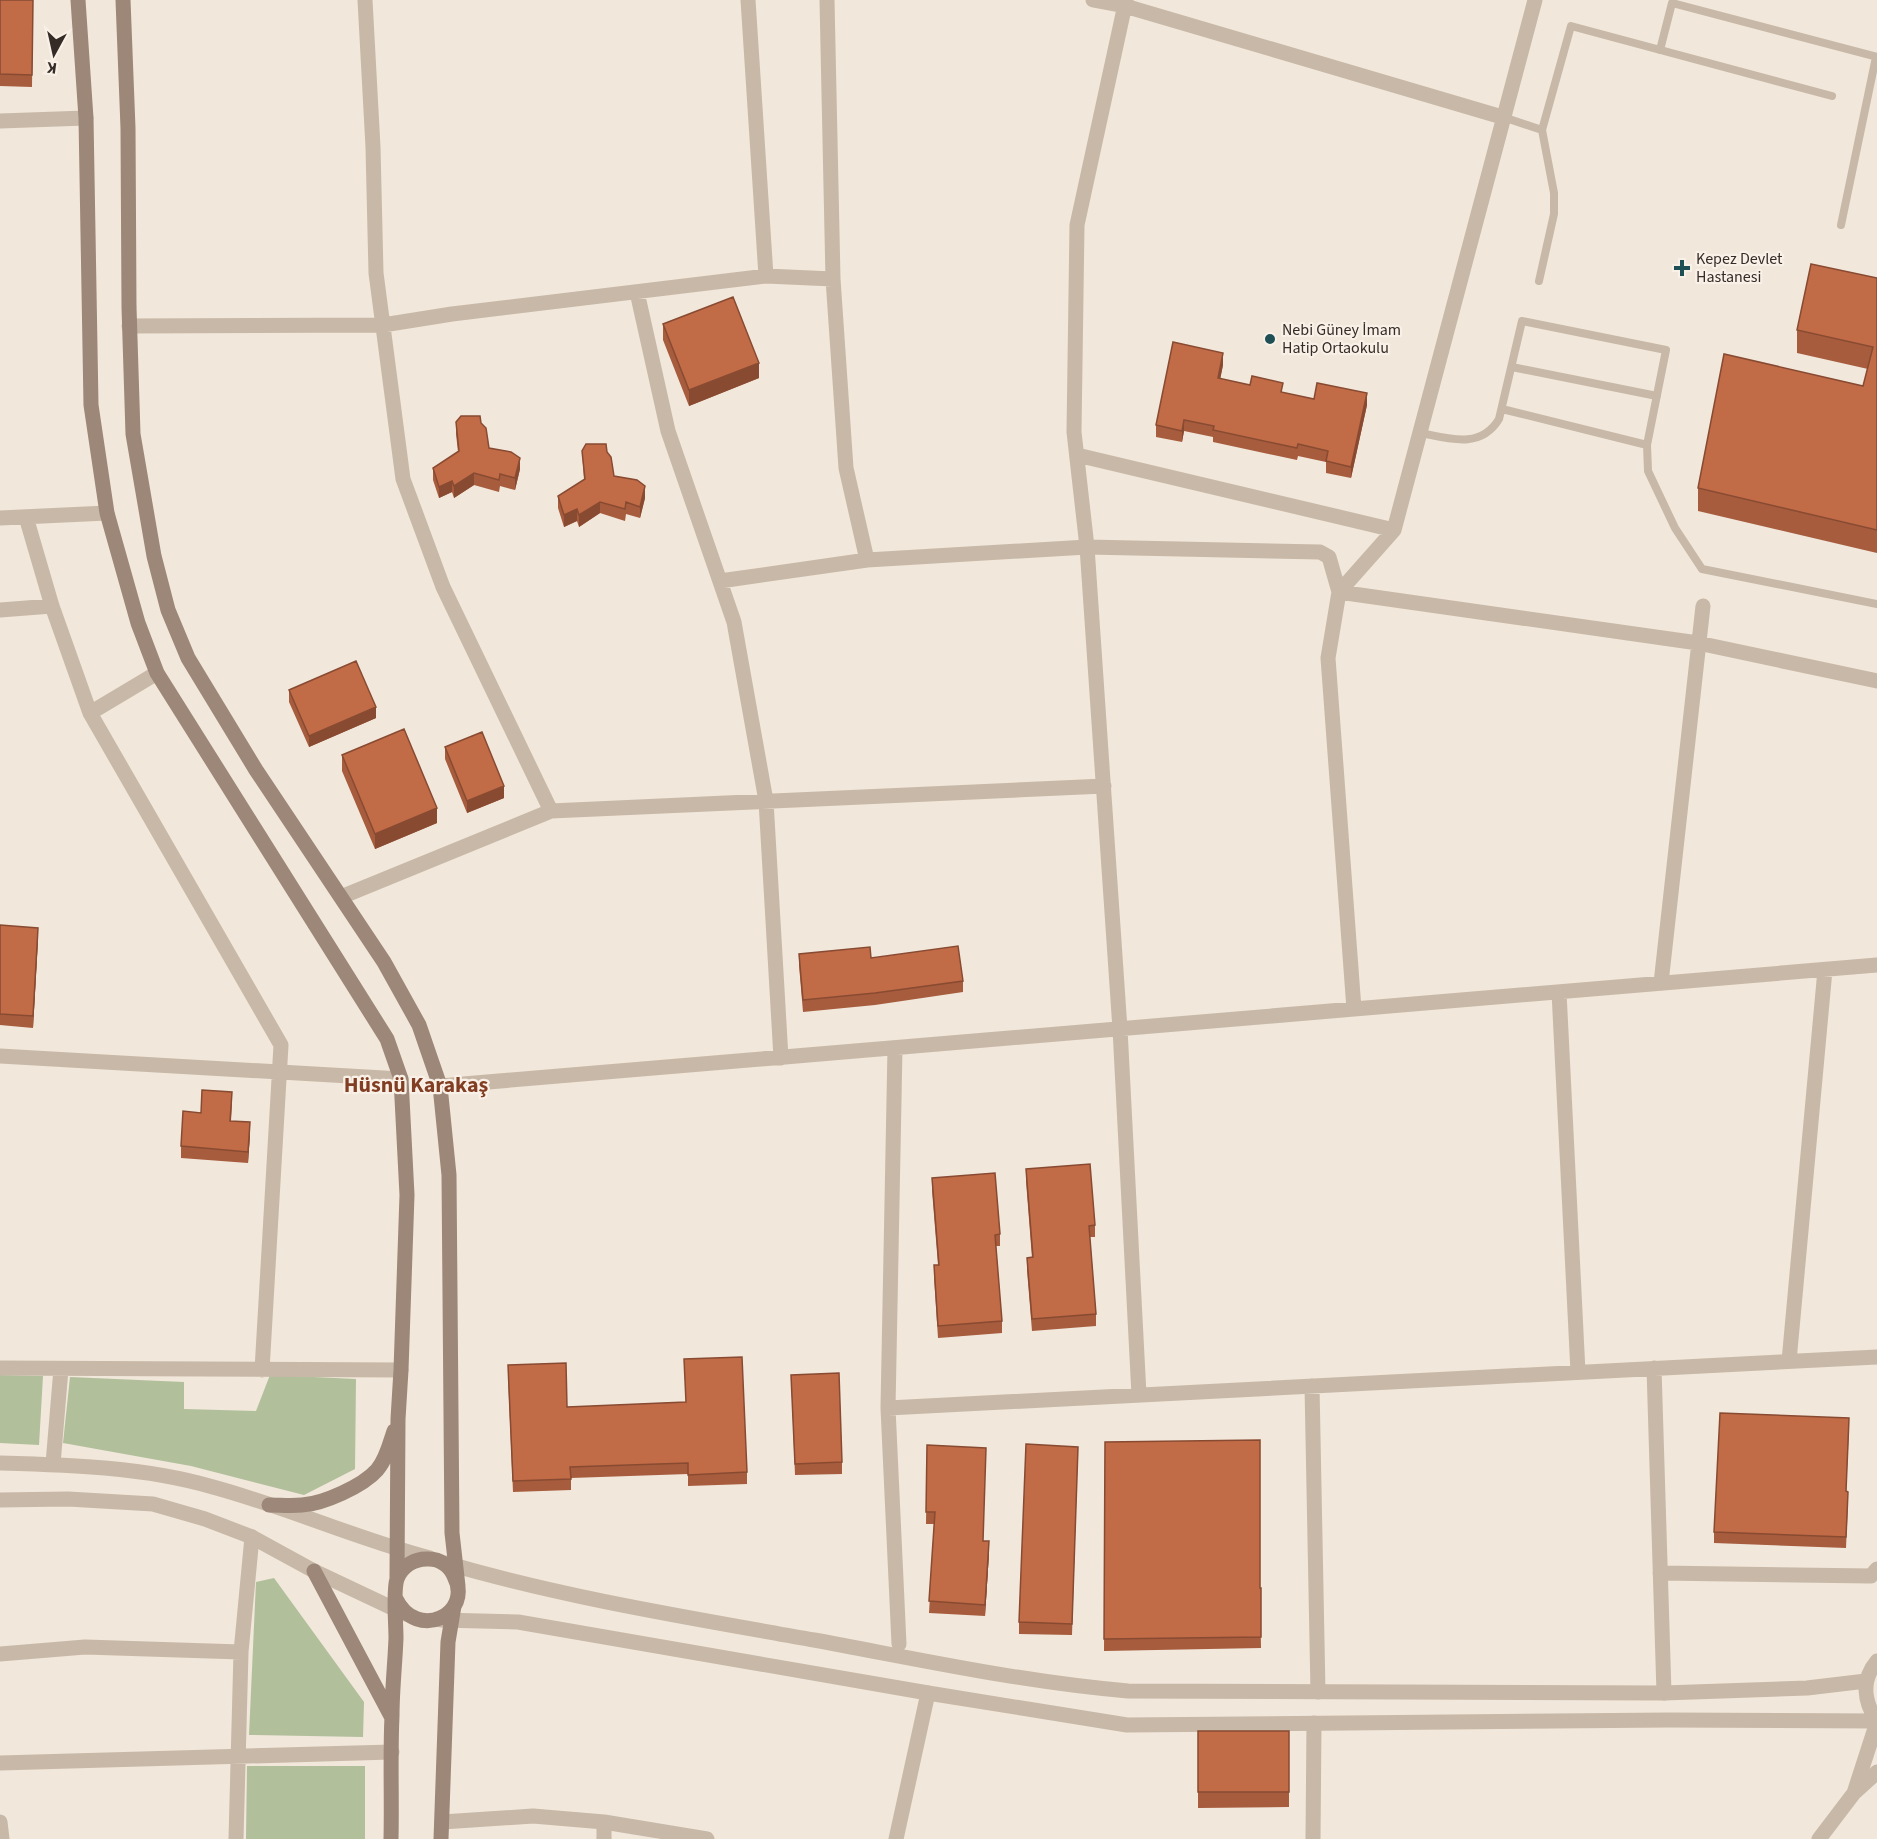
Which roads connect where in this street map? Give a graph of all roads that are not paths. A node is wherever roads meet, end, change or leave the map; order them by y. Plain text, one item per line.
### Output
1 (78, 0) edge
2 (123, 0) edge
3 (365, 0) edge
4 (748, 0) edge
5 (827, 0) edge
6 (1093, 0) edge
7 (1534, 0) edge
8 (1126, 3) edge
9 (1660, 50) junction
10 (1877, 57) edge
11 (1832, 96) dead end
12 (1502, 117) junction
13 (86, 118) junction
14 (0, 120) edge
15 (1542, 130) junction
16 (1841, 225) dead end
17 (766, 276) junction
18 (833, 279) junction
19 (1539, 281) dead end
20 (637, 292) junction
21 (129, 326) junction
22 (383, 326) junction
23 (1512, 367) junction
24 (1657, 396) junction
25 (1502, 409) junction
26 (1421, 433) junction
27 (1647, 445) junction
28 (1077, 455) junction
29 (107, 513) junction
30 (26, 517) junction
31 (0, 518) edge
32 (1394, 530) junction
33 (1087, 547) junction
34 (867, 560) junction
35 (720, 581) junction
36 (1339, 592) junction
37 (1877, 604) edge
38 (52, 606) junction
39 (1703, 606) dead end
40 (0, 610) edge
41 (1698, 643) junction
42 (157, 673) junction
43 (1877, 681) edge
44 (90, 713) junction
45 (1104, 786) junction
46 (766, 801) junction
47 (551, 811) junction
48 (341, 897) junction
49 (1877, 965) edge
50 (1825, 969) junction
51 (1662, 983) junction
52 (1559, 992) junction
53 (1354, 1009) junction
54 (1120, 1029) junction
55 (895, 1048) junction
56 (0, 1056) edge
57 (781, 1058) junction
58 (280, 1073) junction
59 (401, 1079) junction
60 (440, 1086) junction
61 (1877, 1357) edge
62 (1789, 1361) junction
63 (0, 1368) edge
64 (1654, 1368) junction
65 (61, 1369) junction
66 (262, 1370) junction
67 (401, 1370) junction
68 (1578, 1372) junction
69 (1312, 1386) junction
70 (1139, 1395) junction
71 (888, 1408) junction
72 (398, 1419) junction
73 (0, 1463) edge
74 (53, 1464) junction
75 (0, 1500) edge
76 (269, 1505) junction
77 (252, 1537) junction
78 (397, 1550) junction
79 (435, 1560) junction
80 (456, 1566) junction
81 (1877, 1569) edge
82 (314, 1571) junction
83 (1660, 1573) junction
84 (397, 1578) junction
85 (458, 1586) junction
86 (400, 1608) junction
87 (448, 1615) junction
88 (898, 1644) dead end
89 (241, 1652) junction
90 (0, 1654) edge
91 (1877, 1661) edge
92 (1866, 1681) junction
93 (1318, 1692) junction
94 (928, 1693) junction
95 (1664, 1693) junction
96 (392, 1717) junction
97 (1877, 1721) edge
98 (1314, 1723) junction
99 (392, 1752) junction
100 (238, 1756) junction
101 (0, 1763) edge
102 (1877, 1772) edge
103 (1854, 1793) junction
104 (0, 1822) edge
105 (442, 1822) junction
106 (604, 1822) junction
107 (2, 1839) edge
108 (236, 1839) edge
109 (391, 1839) edge
110 (441, 1839) edge
111 (604, 1839) edge
112 (707, 1839) edge
113 (896, 1839) edge
114 (1313, 1839) edge
115 (1819, 1839) edge

1 - 13 main road
2 - 21 main road
3 - 22 street
4 - 17 street
5 - 18 street
6 - 8 street
7 - 12 street
8 - 12 street
8 - 28 street
9 - 10 lane
9 - 11 lane
9 - 15 lane
10 - 16 lane
12 - 15 lane
12 - 26 street
13 - 14 street
13 - 29 main road
15 - 19 lane
17 - 18 street
17 - 20 street
18 - 34 street
20 - 22 street
20 - 35 street
21 - 22 street
21 - 48 main road
22 - 47 street
23 - 24 lane
23 - 24 lane
23 - 25 lane
24 - 27 lane
25 - 26 lane
25 - 27 lane
26 - 32 street
27 - 37 lane
28 - 32 street
28 - 33 street
29 - 30 street
29 - 42 main road
30 - 31 street
30 - 38 street
32 - 36 street
33 - 34 street
33 - 36 street
33 - 45 street
34 - 35 street
35 - 46 street
36 - 41 street
36 - 53 street
38 - 40 street
38 - 44 street
39 - 41 street
41 - 43 street
41 - 51 street
42 - 44 street
42 - 59 main road
44 - 58 street
45 - 46 street
45 - 54 street
46 - 47 street
46 - 57 street
47 - 48 street
48 - 60 main road
49 - 50 street
50 - 51 street
50 - 62 street
51 - 52 street
52 - 53 street
52 - 68 street
53 - 54 street
54 - 55 street
54 - 70 street
55 - 57 street
55 - 71 street
56 - 58 street
57 - 60 street
58 - 59 street
58 - 66 street
59 - 67 main road
60 - 80 main road
61 - 62 street
62 - 64 street
63 - 65 street
64 - 68 street
64 - 83 street
65 - 66 street
65 - 74 street
66 - 67 street
67 - 72 main road
68 - 69 street
69 - 70 street
69 - 93 street
70 - 71 street
71 - 88 street
72 - 76 main road
72 - 78 main road
73 - 74 street
74 - 76 street
75 - 77 street
76 - 78 street
77 - 82 street
77 - 89 street
78 - 79 street
78 - 84 main road
79 - 80 street
79 - 84 main road
79 - 85 main road
80 - 85 main road
80 - 93 street
81 - 83 street
82 - 86 street
82 - 96 main road
83 - 95 street
84 - 86 main road
85 - 87 main road
86 - 87 main road
86 - 96 main road
87 - 94 street
87 - 105 main road
89 - 90 street
89 - 100 street
91 - 92 street
92 - 95 street
92 - 97 street
93 - 95 street
94 - 98 street
94 - 113 street
96 - 99 main road
97 - 98 street
97 - 103 street
98 - 114 street
99 - 100 street
99 - 109 main road
100 - 101 street
100 - 108 street
102 - 103 street
103 - 115 street
104 - 107 street
105 - 106 street
105 - 110 main road
106 - 111 street
106 - 112 street

